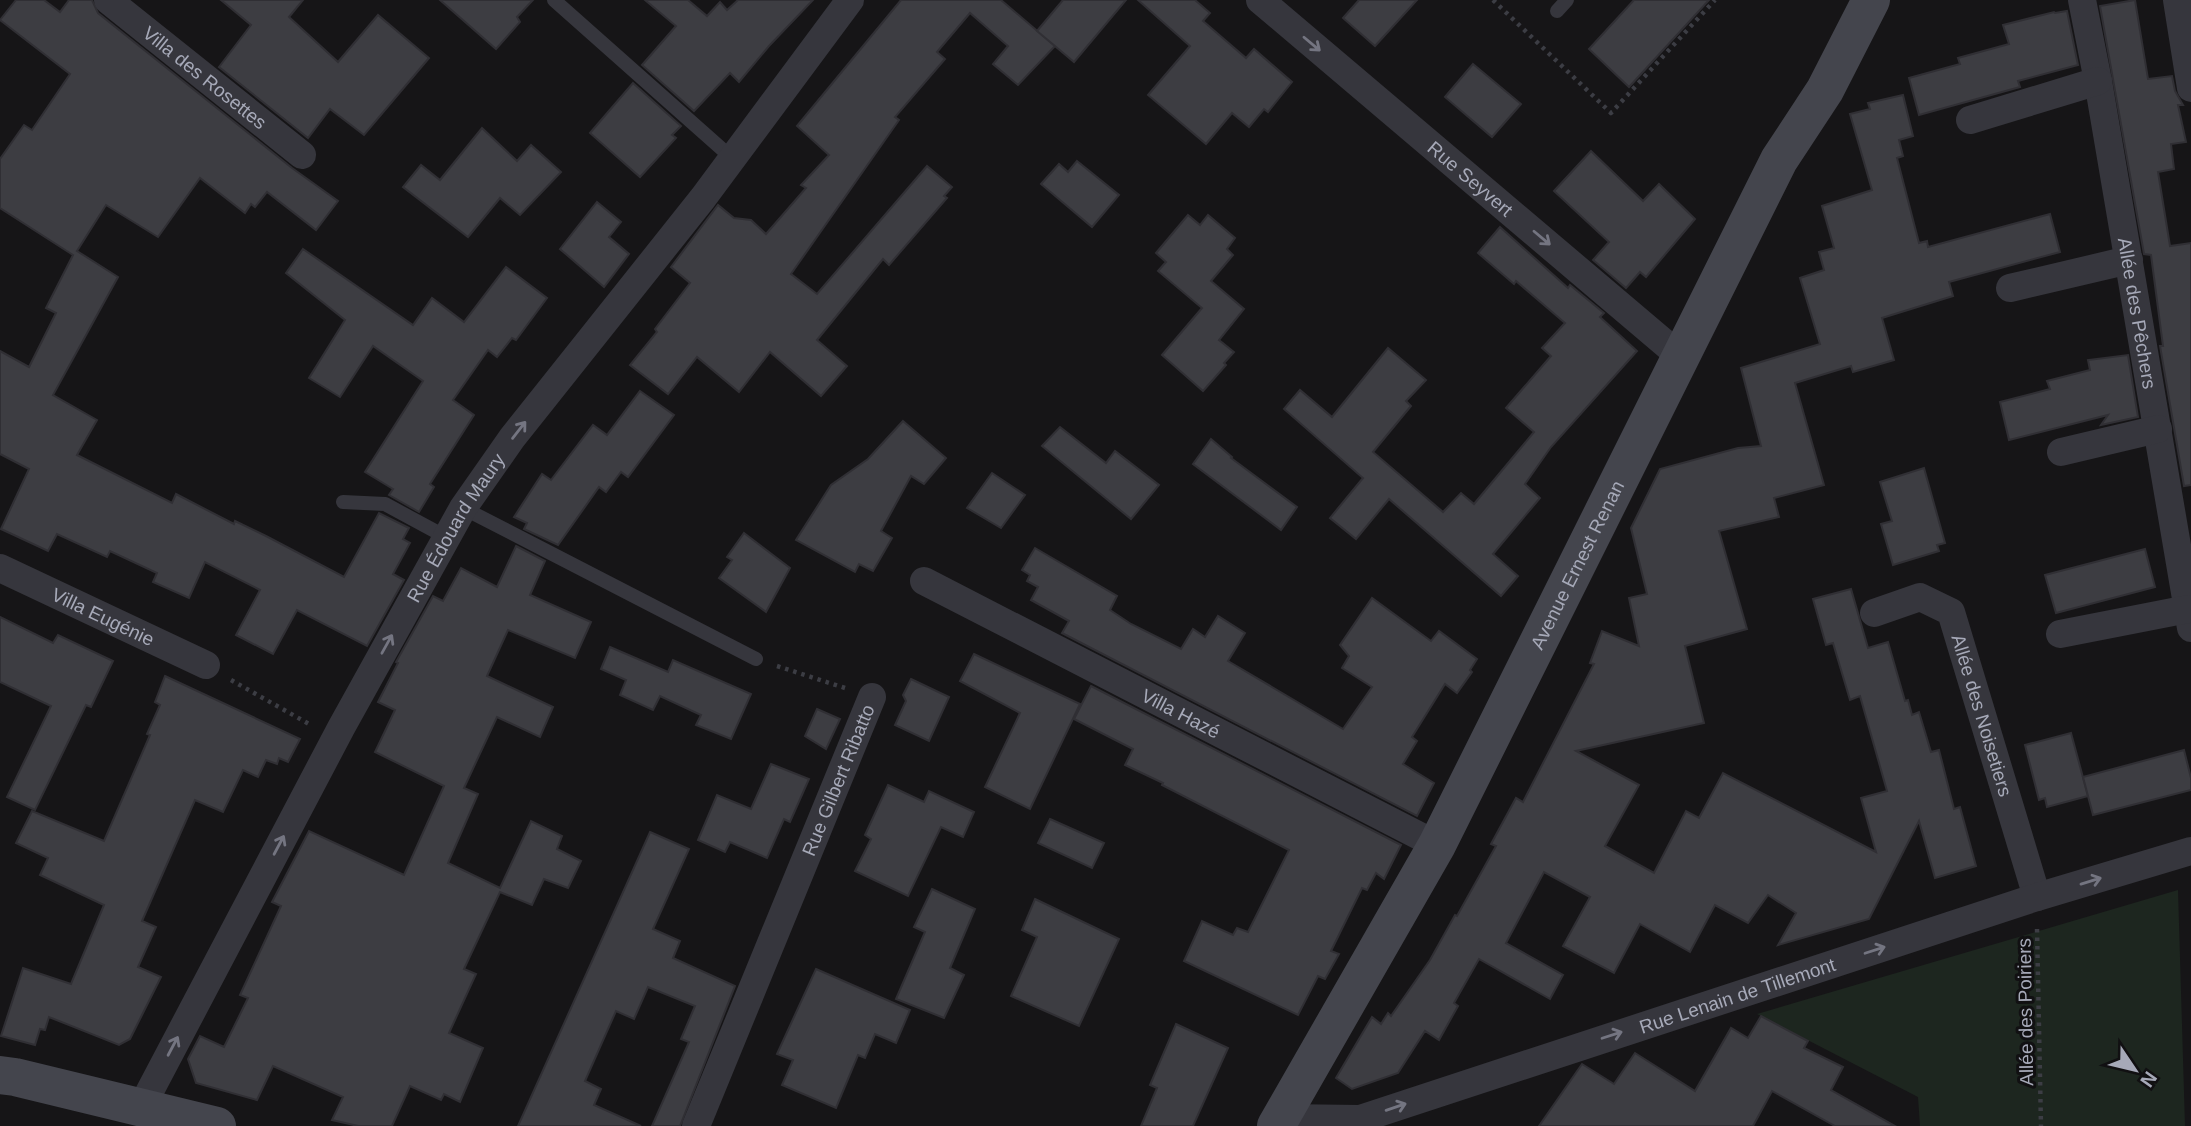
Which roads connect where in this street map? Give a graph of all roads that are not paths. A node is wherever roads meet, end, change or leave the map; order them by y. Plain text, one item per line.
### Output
1 (108, 0) edge
2 (554, 0) edge
3 (850, 0) edge
4 (1260, 0) edge
5 (1871, 0) edge
6 (2082, 0) edge
7 (2177, 0) edge
8 (2098, 81) junction
9 (2191, 88) edge
10 (1970, 120) dead end
11 (302, 155) dead end
12 (732, 158) junction
13 (2129, 260) junction
14 (2010, 288) dead end
15 (1681, 358) junction
16 (2158, 429) junction
17 (2061, 452) dead end
18 (342, 502) dead end
19 (463, 508) junction
20 (446, 537) junction
21 (0, 568) edge
22 (925, 581) dead end
23 (1874, 613) dead end
24 (2189, 618) edge
25 (2060, 634) dead end
26 (757, 659) road end
27 (206, 665) road end
28 (872, 697) road end
29 (1437, 845) junction
30 (2191, 851) edge
31 (2038, 897) junction
32 (0, 1075) edge
33 (142, 1107) junction
34 (1278, 1122) edge
35 (217, 1126) edge
36 (696, 1126) edge

1 - 11 street, Villa des Rosettes
2 - 12 lane
3 - 12 street, Rue Édouard Maury
4 -> 15 street, Rue Seyvert
5 - 15 street, Avenue Ernest Renan
6 - 8 street, Allée des Pêchers
7 - 9 street
8 - 10 street
8 - 13 street, Allée des Pêchers
19 -> 12 street, Rue Édouard Maury
13 - 14 street
13 - 16 street, Allée des Pêchers
15 - 29 street, Avenue Ernest Renan
16 - 17 street
16 - 24 street, Allée des Pêchers
18 - 20 lane
19 - 20 street, Rue Édouard Maury
19 - 26 lane
33 -> 20 street, Rue Édouard Maury
21 - 27 street, Villa Eugénie
22 - 29 street, Villa Hazé
23 - 31 street, Allée des Noisetiers
24 - 25 street
28 - 36 street, Rue Gilbert Ribatto
29 - 34 street, Avenue Ernest Renan
31 -> 30 street, Rue Lenain de Tillemont
34 -> 31 street, Rue Lenain de Tillemont
32 - 33 street
33 - 35 street

